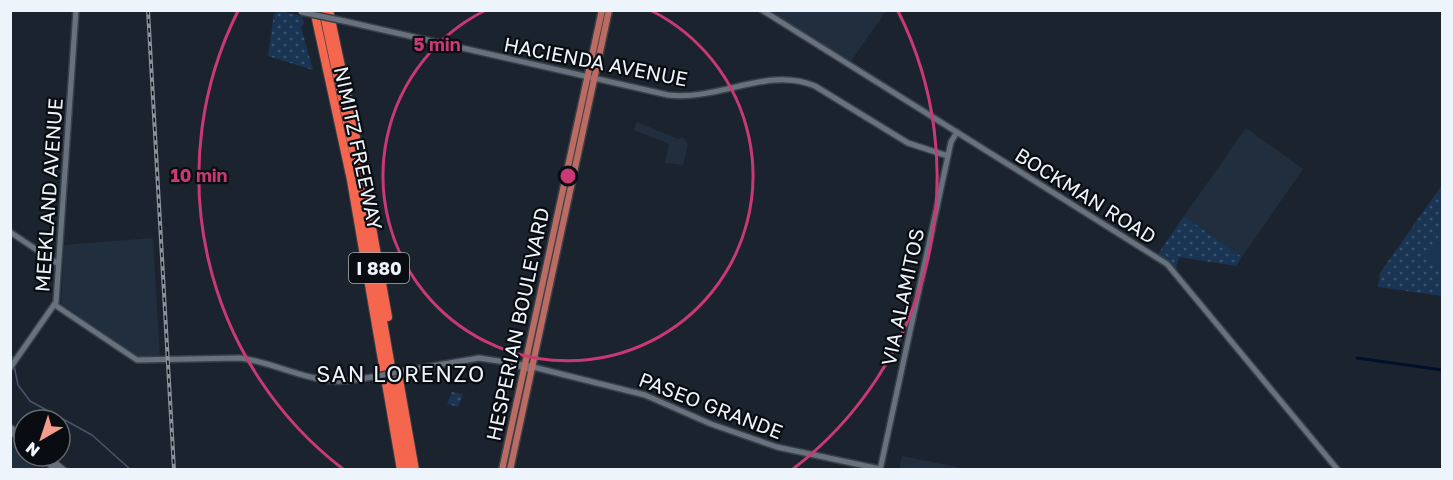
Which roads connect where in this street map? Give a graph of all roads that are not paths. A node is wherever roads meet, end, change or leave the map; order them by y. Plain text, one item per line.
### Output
1 (76, 10) edge
2 (293, 10) edge
3 (314, 10) edge
4 (323, 10) edge
5 (329, 10) edge
6 (606, 10) edge
7 (762, 10) edge
8 (339, 57) junction
9 (335, 70) junction
10 (591, 79) junction
11 (576, 129) junction
12 (957, 132) junction
13 (580, 143) junction
14 (948, 156) junction
15 (10, 232) edge
16 (58, 264) junction
17 (55, 305) junction
18 (525, 367) junction
19 (10, 368) edge
20 (532, 368) junction
21 (880, 469) edge
22 (401, 470) edge
23 (409, 470) edge
24 (415, 470) edge
25 (502, 470) edge
26 (510, 470) edge
27 (1338, 470) edge

1 - 16 street, MEEKLAND AVENUE
2 - 10 street, HACIENDA AVENUE, bridge
3 - 22 highway, NIMITZ FREEWAY / I 880
4 - 9 highway, I 880
5 - 8 highway, NIMITZ FREEWAY / I 880
6 - 10 main road, HESPERIAN BOULEVARD
6 - 10 main road, HESPERIAN BOULEVARD
7 - 12 street, BOCKMAN ROAD
8 - 9 highway
8 - 24 highway, NIMITZ FREEWAY / I 880
9 - 23 highway, I 880
10 - 11 main road, HESPERIAN BOULEVARD
10 - 13 main road, HESPERIAN BOULEVARD
10 - 14 street, HACIENDA AVENUE
11 - 13 main road
11 - 18 main road, HESPERIAN BOULEVARD
12 - 14 street, VIA ALAMITOS
12 - 27 street, BOCKMAN ROAD
13 - 20 main road, HESPERIAN BOULEVARD
14 - 21 street, VIA ALAMITOS
15 - 16 street
16 - 17 street, MEEKLAND AVENUE
17 - 18 street, PASEO GRANDE, bridge
17 - 19 street, MEEKLAND AVENUE
18 - 20 street, PASEO GRANDE
18 - 25 main road, HESPERIAN BOULEVARD
20 - 21 street, PASEO GRANDE
20 - 26 main road, HESPERIAN BOULEVARD

